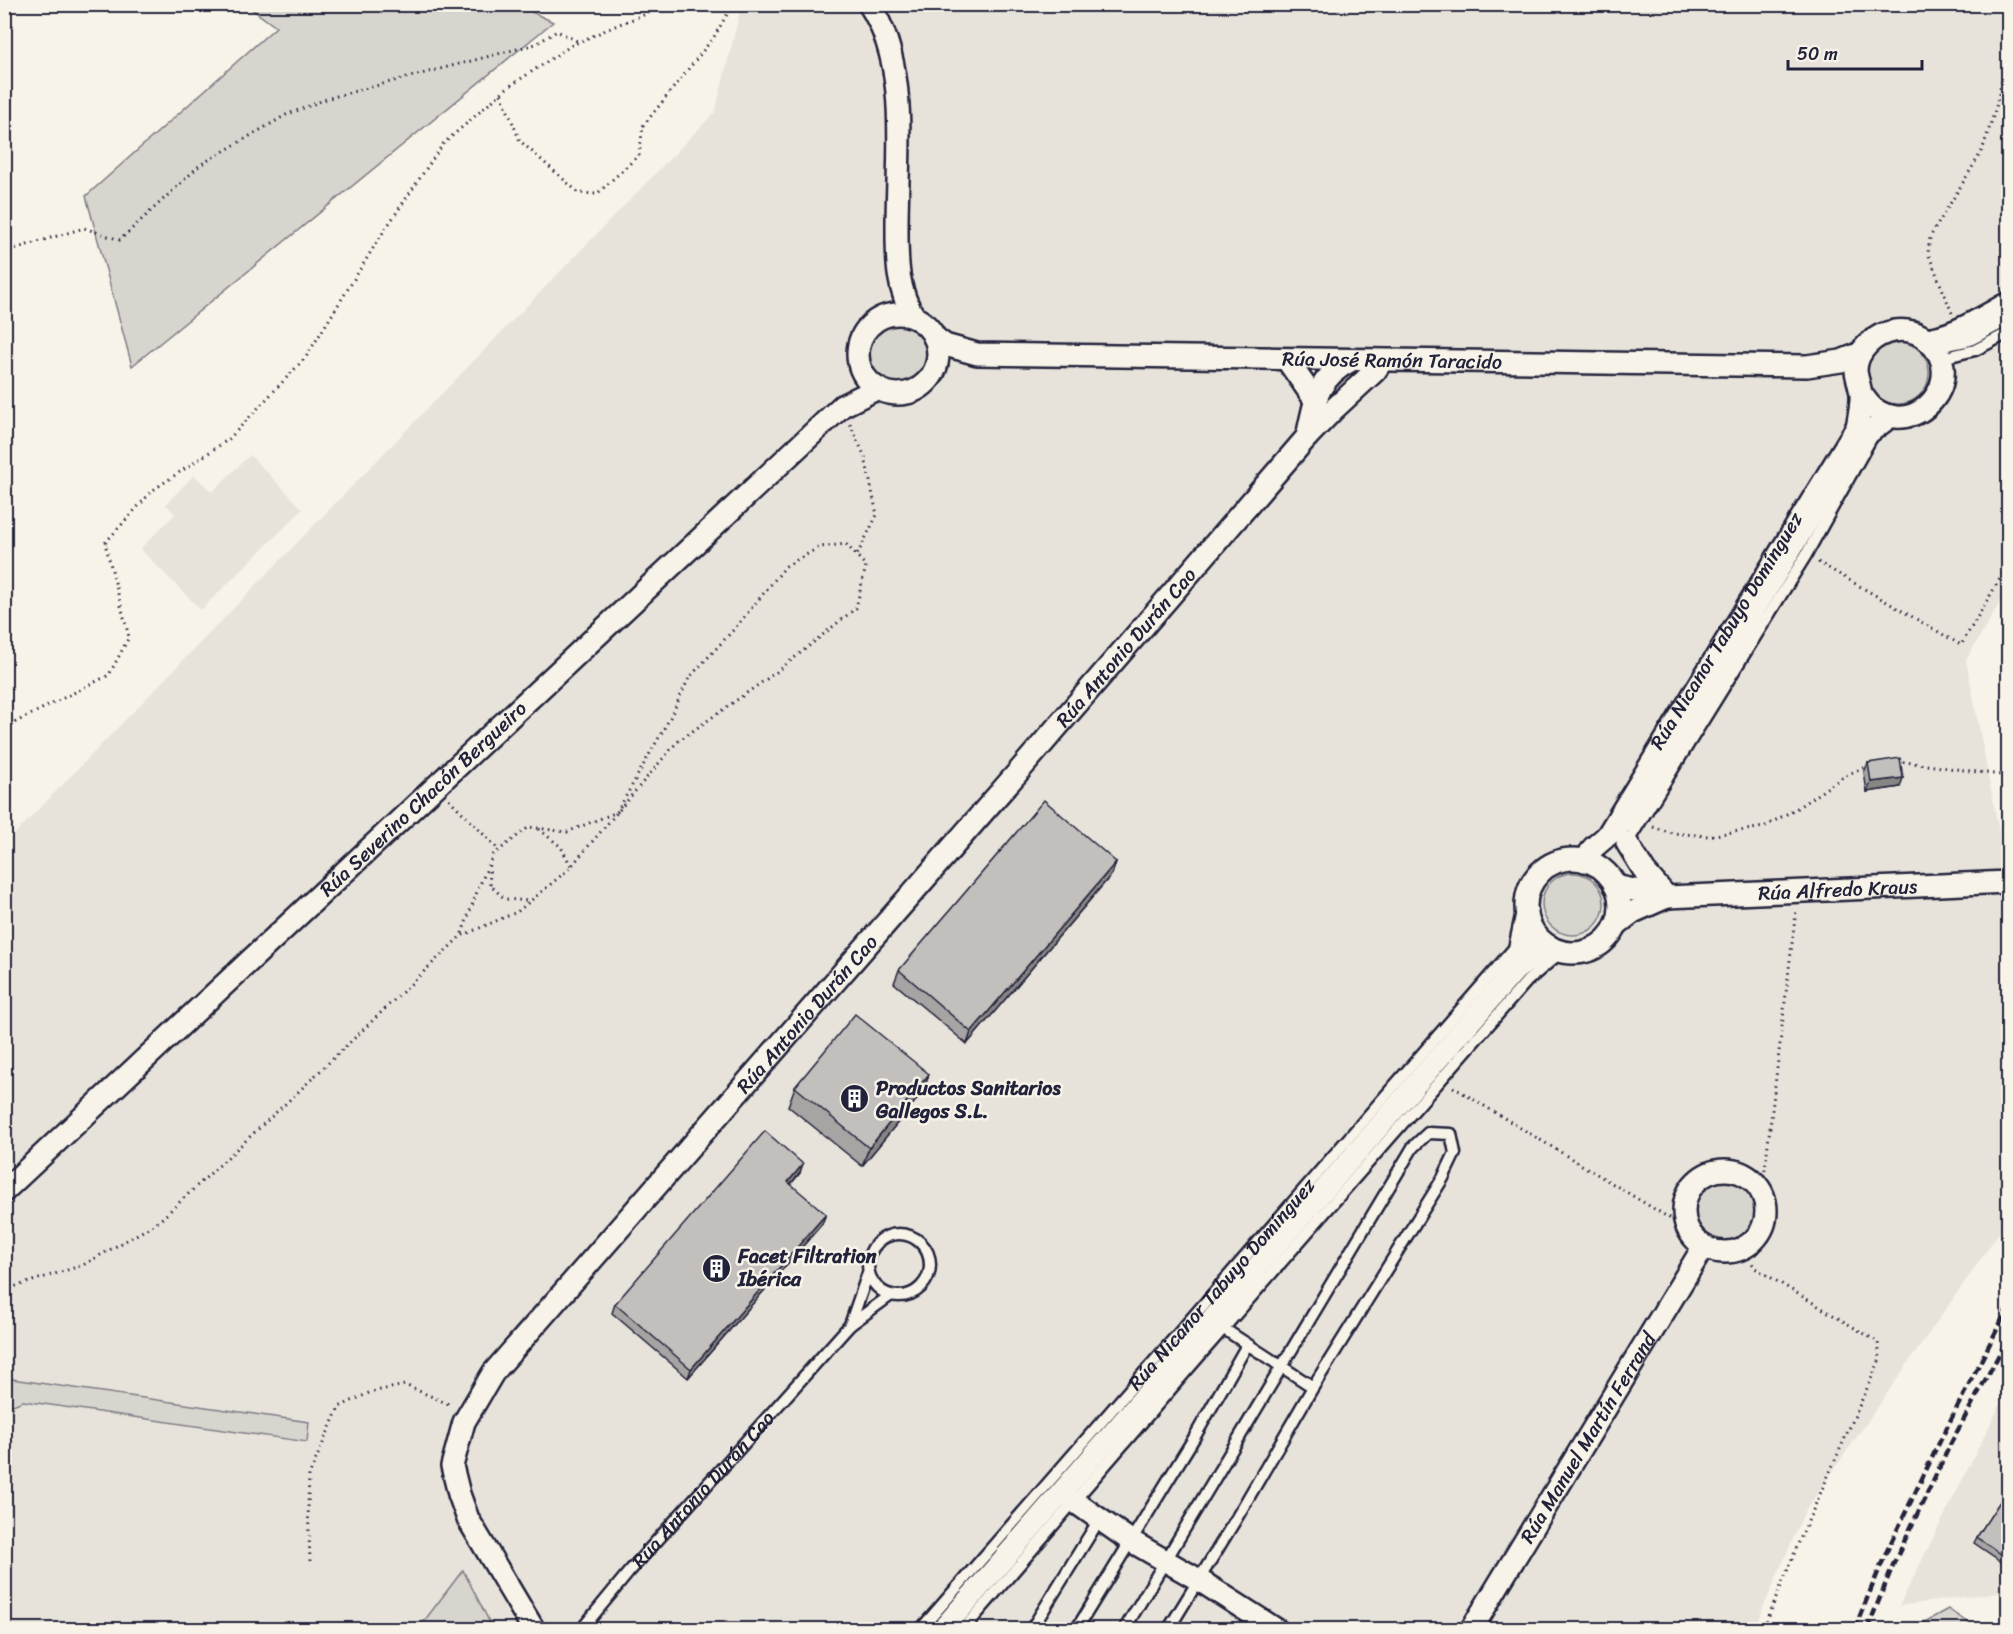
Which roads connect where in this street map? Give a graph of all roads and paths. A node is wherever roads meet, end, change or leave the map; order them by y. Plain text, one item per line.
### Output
1 (673, 4) edge
2 (733, 4) edge
3 (869, 4) edge
4 (579, 42) junction
5 (2008, 53) edge
6 (501, 94) junction
7 (4, 252) edge
8 (898, 276) junction
9 (2008, 297) edge
10 (2008, 314) edge
11 (885, 316) junction
12 (915, 318) junction
13 (1962, 329) junction
14 (2008, 333) edge
15 (934, 337) junction
16 (1922, 337) junction
17 (1861, 353) junction
18 (977, 354) junction
19 (1287, 360) junction
20 (1944, 360) junction
21 (1350, 361) junction
22 (1382, 361) junction
23 (859, 365) junction
24 (1807, 366) junction
25 (934, 372) junction
26 (878, 388) junction
27 (1859, 389) junction
28 (1324, 405) junction
29 (842, 406) junction
30 (1858, 415) junction
31 (1885, 420) junction
32 (1854, 444) junction
33 (1806, 555) junction
34 (857, 556) junction
35 (2008, 566) edge
36 (4, 728) edge
37 (1892, 760) edge
38 (1875, 763) edge
39 (2008, 776) edge
40 (437, 787) junction
41 (616, 812) junction
42 (1634, 820) junction
43 (537, 828) junction
44 (1627, 843) junction
45 (499, 850) junction
46 (1589, 855) junction
47 (489, 864) junction
48 (571, 866) junction
49 (1612, 880) junction
50 (2008, 882) edge
51 (1798, 891) junction
52 (1667, 897) junction
53 (530, 901) junction
54 (1527, 914) junction
55 (1616, 925) junction
56 (461, 936) junction
57 (1522, 939) junction
58 (1555, 949) junction
59 (1515, 970) junction
60 (1441, 1080) junction
61 (4, 1191) edge
62 (1762, 1194) junction
63 (1689, 1230) junction
64 (1704, 1246) junction
65 (1743, 1248) junction
66 (868, 1273) junction
67 (4, 1290) edge
68 (891, 1295) junction
69 (850, 1325) junction
70 (1224, 1329) junction
71 (1247, 1345) junction
72 (1282, 1367) junction
73 (1313, 1387) junction
74 (469, 1413) junction
75 (1075, 1502) junction
76 (1099, 1520) junction
77 (1131, 1541) junction
78 (1166, 1560) junction
79 (310, 1561) dead end
80 (1199, 1580) junction
81 (534, 1629) edge
82 (581, 1629) edge
83 (920, 1629) edge
84 (942, 1629) edge
85 (963, 1629) edge
86 (1031, 1629) edge
87 (1076, 1629) edge
88 (1124, 1629) edge
89 (1168, 1629) edge
90 (1277, 1629) edge
91 (1471, 1629) edge
92 (1763, 1629) edge

1 - 4 path
2 - 6 path
3 - 8 street
4 - 6 path
4 - 7 path
5 - 13 path
6 - 36 path
8 - 11 street
8 - 12 street
9 - 13 lane
10 - 13 street
11 - 12 street
11 - 23 street
12 - 15 street
13 - 16 street
13 - 20 street
14 - 20 lane
15 - 18 street, Rúa José Ramón Taracido
15 - 25 street
16 - 17 street
16 - 20 street
17 - 24 street, Rúa José Ramón Taracido
17 - 27 street
18 - 19 street, Rúa José Ramón Taracido
18 - 25 street, Rúa José Ramón Taracido
19 - 21 street, Rúa José Ramón Taracido
19 - 28 street
20 - 31 street
21 - 22 street, Rúa José Ramón Taracido
21 - 28 street, Rúa Antonio Durán Cao
22 - 24 street, Rúa José Ramón Taracido
22 - 28 street, Rúa Antonio Durán Cao
23 - 26 street
23 - 29 street, Rúa Severino Chacón Bergueiro
24 - 27 street, Rúa José Ramón Taracido
25 - 26 street
26 - 29 street, Rúa Severino Chacón Bergueiro
27 - 30 street, Rúa Nicanor Tabuyo Domínguez
27 - 31 street
28 - 74 street, Rúa Antonio Durán Cao
29 - 34 path
29 - 40 street, Rúa Severino Chacón Bergueiro
30 - 32 street, Rúa Nicanor Tabuyo Domínguez
30 - 46 lane, Rúa Nicanor Tabuyo Domínguez
31 - 32 street, Rúa Nicanor Tabuyo Domínguez
31 - 33 lane, Rúa Nicanor Tabuyo Domínguez
32 - 42 street, Rúa Nicanor Tabuyo Domínguez
33 - 35 path
33 - 42 lane, Rúa Nicanor Tabuyo Domínguez
34 - 41 path
34 - 41 path
37 - 39 path
38 - 42 path
40 - 45 path
40 - 61 street, Rúa Severino Chacón Bergueiro
41 - 43 path
41 - 48 path
42 - 44 street, Rúa Nicanor Tabuyo Domínguez
42 - 46 street, Rúa Nicanor Tabuyo Domínguez
43 - 45 path
43 - 48 path
44 - 49 street, Rúa Nicanor Tabuyo Domínguez
44 - 52 street
45 - 47 path
46 - 49 street
46 - 54 street
47 - 53 path
47 - 56 path
48 - 53 path
49 - 52 street, Rúa Alfredo Kraus
49 - 55 street
50 - 51 street, Rúa Alfredo Kraus
51 - 52 street, Rúa Alfredo Kraus
51 - 62 path
52 - 55 street, Rúa Alfredo Kraus
53 - 56 path
54 - 57 street, Rúa Nicanor Tabuyo Domínguez
54 - 58 street
55 - 58 street
56 - 67 path
57 - 59 street, Rúa Nicanor Tabuyo Domínguez
57 - 83 lane, Rúa Nicanor Tabuyo Domínguez
58 - 59 street, Rúa Nicanor Tabuyo Domínguez
58 - 60 lane, Rúa Nicanor Tabuyo Domínguez
59 - 84 street, Rúa Nicanor Tabuyo Domínguez
60 - 63 path
60 - 70 lane, Rúa Nicanor Tabuyo Domínguez
62 - 63 street
62 - 65 street
63 - 64 street
64 - 65 street
64 - 91 street, Rúa Manuel Martín Ferrand
65 - 92 path
66 - 68 lane
66 - 68 lane
66 - 69 lane
68 - 69 lane
69 - 82 lane, Rúa Antonio Durán Cao
70 - 71 lane
70 - 75 lane, Rúa Nicanor Tabuyo Domínguez
71 - 72 lane
71 - 77 lane
72 - 73 lane
72 - 73 lane
72 - 78 lane
73 - 80 lane
74 - 79 path
74 - 81 street, Rúa Antonio Durán Cao
75 - 76 street
75 - 85 lane, Rúa Nicanor Tabuyo Domínguez
76 - 77 street
76 - 86 lane
77 - 78 street
77 - 87 lane
78 - 80 street
78 - 88 lane
80 - 89 lane
80 - 90 street

